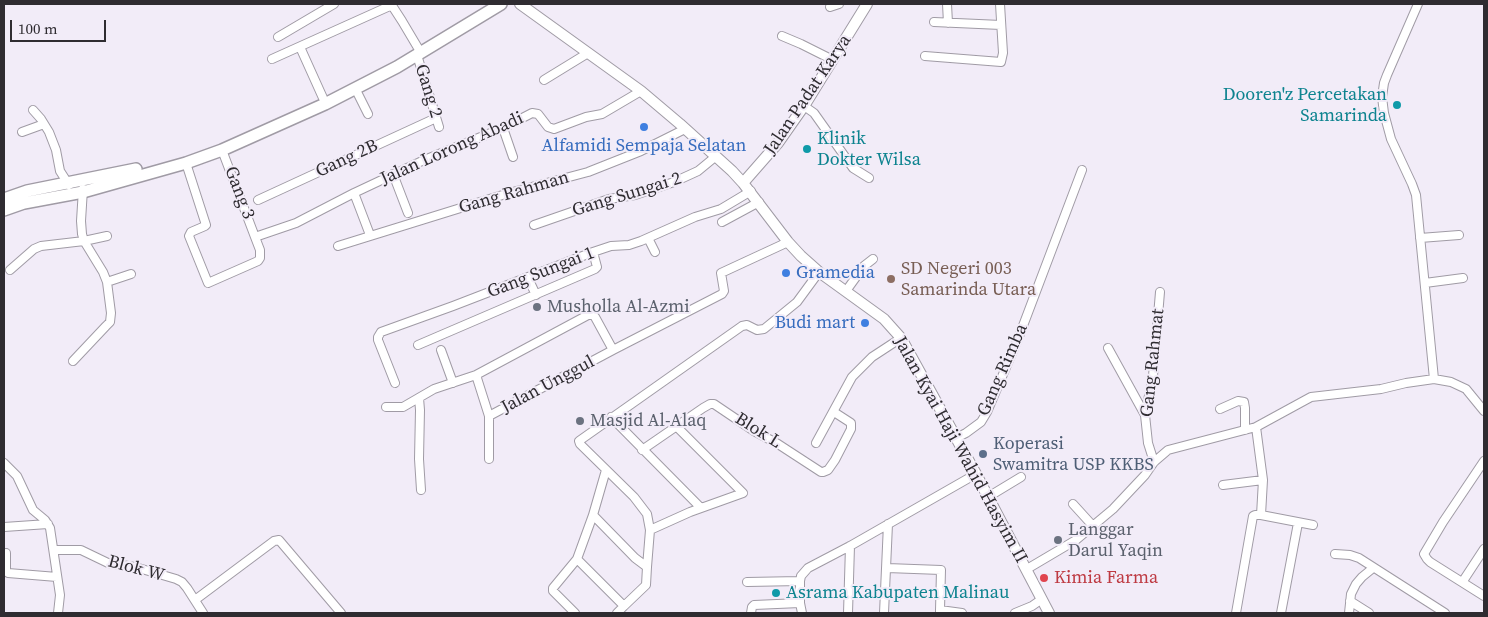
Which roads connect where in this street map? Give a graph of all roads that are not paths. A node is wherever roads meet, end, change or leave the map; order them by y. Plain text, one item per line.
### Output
1 (331, 4) edge
2 (391, 4) edge
3 (490, 4) edge
4 (501, 4) edge
5 (520, 4) edge
6 (839, 4) edge
7 (867, 4) edge
8 (947, 4) edge
9 (1000, 4) edge
10 (1418, 4) edge
11 (830, 7) dead end
12 (934, 22) dead end
13 (948, 23) junction
14 (1001, 25) junction
15 (782, 36) dead end
16 (278, 37) dead end
17 (300, 47) junction
18 (419, 52) junction
19 (588, 53) junction
20 (925, 56) dead end
21 (272, 59) dead end
22 (833, 60) junction
23 (544, 80) dead end
24 (355, 88) junction
25 (641, 91) junction
26 (323, 98) junction
27 (804, 106) junction
28 (33, 110) dead end
29 (368, 114) dead end
30 (436, 118) junction
31 (44, 124) junction
32 (439, 127) dead end
33 (503, 128) junction
34 (686, 129) junction
35 (22, 132) dead end
36 (222, 150) junction
37 (513, 157) dead end
38 (715, 157) junction
39 (186, 163) junction
40 (1082, 170) dead end
41 (393, 174) junction
42 (869, 178) dead end
43 (743, 183) junction
44 (76, 187) junction
45 (751, 191) junction
46 (354, 193) junction
47 (4, 199) edge
48 (258, 200) dead end
49 (758, 202) junction
50 (4, 210) edge
51 (408, 213) dead end
52 (722, 222) dead end
53 (534, 225) dead end
54 (370, 235) junction
55 (1459, 235) dead end
56 (107, 236) dead end
57 (256, 237) junction
58 (648, 238) junction
59 (1420, 238) junction
60 (84, 241) junction
61 (788, 242) junction
62 (338, 246) dead end
63 (593, 252) junction
64 (655, 252) dead end
65 (873, 259) dead end
66 (10, 270) dead end
67 (819, 272) junction
68 (131, 274) dead end
69 (528, 278) junction
70 (1463, 278) dead end
71 (107, 282) junction
72 (1425, 283) junction
73 (846, 291) junction
74 (1160, 292) dead end
75 (536, 295) junction
76 (901, 338) junction
77 (418, 345) dead end
78 (1108, 348) dead end
79 (441, 350) dead end
80 (613, 350) junction
81 (73, 361) dead end
82 (476, 375) junction
83 (1434, 379) junction
84 (395, 383) dead end
85 (453, 383) junction
86 (418, 398) junction
87 (386, 408) dead end
88 (1220, 408) dead end
89 (1484, 411) edge
90 (834, 412) junction
91 (1145, 415) junction
92 (490, 416) junction
93 (611, 418) junction
94 (677, 427) junction
95 (1256, 427) junction
96 (1245, 430) junction
97 (956, 438) junction
98 (816, 443) dead end
99 (642, 450) junction
100 (489, 459) dead end
101 (1484, 461) edge
102 (1154, 462) junction
103 (4, 463) edge
104 (606, 470) junction
105 (976, 474) junction
106 (1021, 477) dead end
107 (1263, 480) junction
108 (1223, 485) dead end
109 (421, 490) dead end
110 (988, 497) junction
111 (1072, 504) dead end
112 (701, 508) junction
113 (592, 515) junction
114 (1261, 515) junction
115 (1298, 523) junction
116 (48, 524) junction
117 (888, 524) junction
118 (1313, 525) dead end
119 (1093, 526) junction
120 (4, 527) edge
121 (650, 530) junction
122 (850, 546) junction
123 (1484, 549) edge
124 (54, 550) junction
125 (6, 553) dead end
126 (1335, 554) dead end
127 (577, 559) junction
128 (647, 567) junction
129 (887, 568) junction
130 (1373, 568) junction
131 (1026, 570) junction
132 (57, 577) junction
133 (800, 581) junction
134 (1463, 581) junction
135 (747, 582) dead end
136 (1484, 596) edge
137 (1042, 599) junction
138 (195, 600) junction
139 (1350, 601) junction
140 (800, 603) junction
141 (624, 606) junction
142 (940, 612) edge
143 (58, 613) edge
144 (203, 613) edge
145 (341, 613) edge
146 (575, 613) edge
147 (618, 613) edge
148 (751, 613) edge
149 (802, 613) edge
150 (848, 613) edge
151 (884, 613) edge
152 (962, 613) edge
153 (1015, 613) edge
154 (1049, 613) edge
155 (1236, 613) edge
156 (1282, 613) edge
157 (1349, 613) edge
158 (1370, 613) edge
159 (1445, 613) edge

1 - 16 street
2 - 17 street
2 - 18 street, Gang 2
3 - 18 main road
4 - 18 main road
5 - 19 street, Jalan Kyai Haji Wahid Hasyim II
6 - 11 street
7 - 22 street, Jalan Padat Karya
8 - 13 street
9 - 14 street
10 - 59 street
12 - 13 street
13 - 14 street
14 - 20 street
15 - 22 street
17 - 21 street
17 - 26 street
18 - 24 main road
18 - 26 main road
18 - 30 street, Gang 2
19 - 23 street
19 - 25 street, Jalan Kyai Haji Wahid Hasyim II
22 - 27 street, Jalan Padat Karya
24 - 29 street
24 - 36 main road
25 - 33 street, Jalan Lorong Abadi
25 - 34 street, Jalan Kyai Haji Wahid Hasyim II
26 - 44 main road
27 - 42 street
27 - 43 street, Jalan Padat Karya
28 - 31 street
30 - 32 street, Gang 2
30 - 48 street, Gang 2B
31 - 35 street
31 - 44 street
33 - 37 street
33 - 41 street, Jalan Lorong Abadi
34 - 38 street, Jalan Kyai Haji Wahid Hasyim II
34 - 54 street, Gang Rahman
36 - 39 main road
36 - 57 street, Gang 3
38 - 43 street, Jalan Kyai Haji Wahid Hasyim II
38 - 53 street, Gang Sungai 2
39 - 44 main road
39 - 57 street, Gang 3
40 - 97 street, Gang Rimba
41 - 46 street, Jalan Lorong Abadi
41 - 51 street
43 - 45 street, Jalan Kyai Haji Wahid Hasyim II
44 - 47 main road
44 - 50 main road
44 - 60 street
45 - 49 street, Jalan Kyai Haji Wahid Hasyim II
45 - 58 street, Gang Sungai 1
46 - 54 street
46 - 57 street, Jalan Lorong Abadi
49 - 52 street
49 - 61 street, Jalan Kyai Haji Wahid Hasyim II
54 - 62 street, Gang Rahman
55 - 59 street
56 - 60 street
58 - 63 street, Gang Sungai 1
58 - 64 street
59 - 72 street
60 - 66 street
60 - 71 street
61 - 67 street, Jalan Kyai Haji Wahid Hasyim II
61 - 80 street, Jalan Unggul
63 - 69 street, Gang Sungai 1
63 - 75 street
65 - 73 street
67 - 73 street, Jalan Kyai Haji Wahid Hasyim II
67 - 93 street
68 - 71 street
69 - 75 street
69 - 84 street, Gang Sungai 1
70 - 72 street
71 - 81 street
72 - 83 street
73 - 76 street, Jalan Kyai Haji Wahid Hasyim II
74 - 91 street, Gang Rahmat
75 - 77 street
76 - 90 street
76 - 97 street, Jalan Kyai Haji Wahid Hasyim II
78 - 91 street
79 - 85 street
80 - 82 street, Jalan Unggul
80 - 92 street, Jalan Unggul
82 - 85 street
82 - 92 street, Jalan Unggul
83 - 89 street
83 - 95 street
85 - 86 street
86 - 87 street
86 - 109 street
88 - 96 street
90 - 94 street, Blok L
90 - 98 street
91 - 102 street, Gang Rahmat
92 - 100 street
93 - 99 street
93 - 104 street
94 - 99 street
94 - 112 street
95 - 96 street
95 - 107 street
96 - 102 street
97 - 105 street, Jalan Kyai Haji Wahid Hasyim II
99 - 112 street
101 - 134 street
102 - 119 street
103 - 116 street
104 - 113 street
104 - 121 street
105 - 110 street, Jalan Kyai Haji Wahid Hasyim II
105 - 117 street
106 - 110 street
107 - 108 street
107 - 114 street
110 - 131 street, Jalan Kyai Haji Wahid Hasyim II
111 - 119 street
112 - 121 street
113 - 127 street
113 - 128 street
114 - 115 street
114 - 155 street
115 - 118 street
115 - 156 street
116 - 120 street
116 - 124 street
117 - 122 street
117 - 129 street
119 - 131 street
121 - 128 street
122 - 133 street
122 - 150 street
123 - 134 street
124 - 132 street
124 - 138 street, Blok W
125 - 132 street
126 - 130 street
127 - 141 street
127 - 146 street
128 - 141 street
129 - 142 street
129 - 151 street
130 - 139 street
130 - 159 street
131 - 137 street, Jalan Kyai Haji Wahid Hasyim II
132 - 143 street
133 - 135 street
133 - 140 street
134 - 136 street
137 - 153 street
137 - 154 street, Jalan Kyai Haji Wahid Hasyim II
138 - 144 street, Blok W
138 - 145 street
139 - 157 street
139 - 158 street
140 - 148 street
140 - 149 street
141 - 147 street
142 - 152 street

